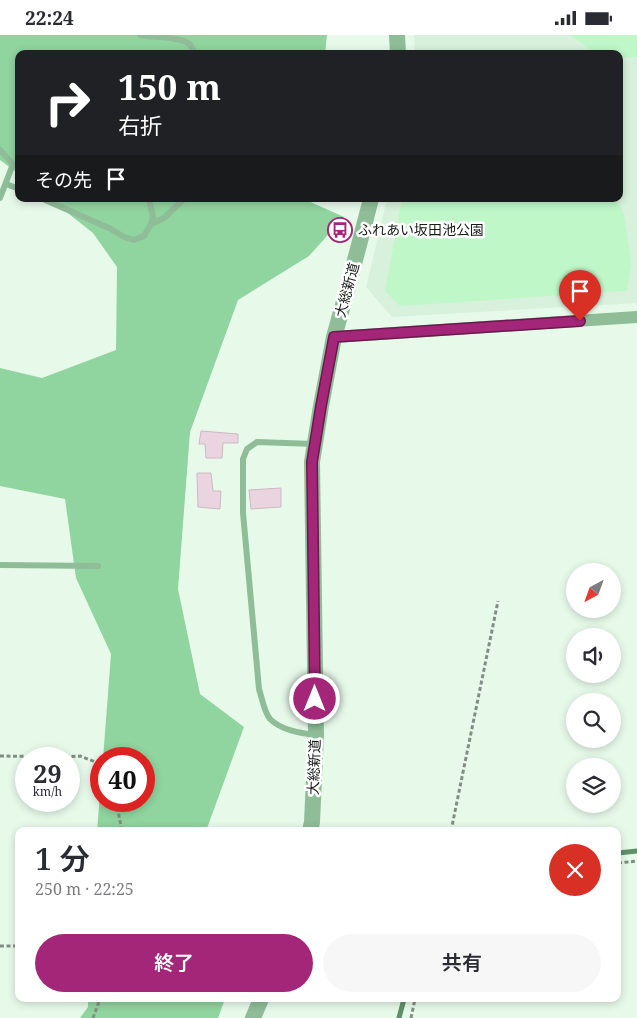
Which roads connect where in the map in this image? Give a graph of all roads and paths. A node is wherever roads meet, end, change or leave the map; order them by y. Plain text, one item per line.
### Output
1 (140, 35) edge
2 (397, 35) edge
3 (192, 50) edge
4 (398, 50) edge
5 (0, 150) edge
6 (6, 184) junction
7 (15, 187) edge
8 (0, 198) edge
9 (50, 202) edge
10 (150, 202) edge
11 (181, 202) edge
12 (370, 202) edge
13 (151, 225) junction
14 (637, 317) edge
15 (334, 337) junction
16 (315, 444) junction
17 (0, 565) edge
18 (98, 566) dead end
19 (498, 601) dead end
20 (316, 735) junction
21 (0, 756) edge
22 (90, 760) edge
23 (118, 812) edge
24 (121, 827) edge
25 (311, 827) edge
26 (452, 827) edge
27 (637, 861) edge
28 (621, 863) edge
29 (0, 946) edge
30 (15, 946) edge
31 (99, 1002) edge
32 (259, 1002) edge
33 (414, 1002) edge
34 (93, 1018) edge
35 (253, 1018) edge
36 (411, 1018) edge

1 - 3 lane
2 - 4 street
5 - 6 lane
6 - 7 lane
6 - 8 lane
9 - 13 lane
10 - 13 lane
11 - 13 lane
12 - 15 street, 大総新道
14 - 15 street
15 - 16 street, 大総新道
16 - 20 street, 大総新道
16 - 20 lane
17 - 18 lane
19 - 26 path
20 - 25 street, 大総新道
21 - 22 path
23 - 24 path
27 - 28 path
29 - 30 path
31 - 34 path
32 - 35 street
33 - 36 path

